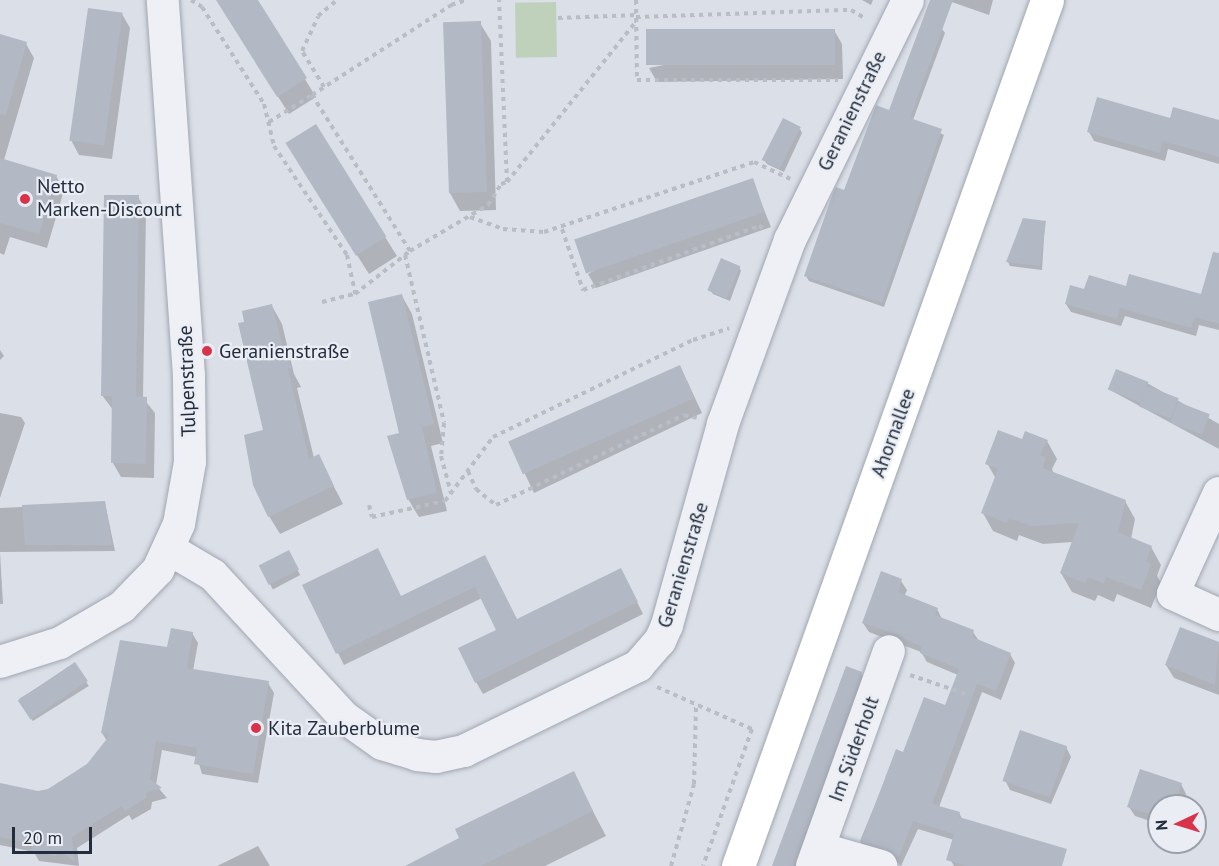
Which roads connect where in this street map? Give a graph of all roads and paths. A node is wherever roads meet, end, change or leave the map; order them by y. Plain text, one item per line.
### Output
1 (163, 0) edge
2 (190, 0) edge
3 (337, 0) edge
4 (448, 0) edge
5 (466, 0) edge
6 (499, 0) edge
7 (636, 0) edge
8 (908, 0) edge
9 (1047, 0) edge
10 (451, 5) junction
11 (636, 16) junction
12 (558, 18) dead end
13 (636, 23) junction
14 (890, 32) junction
15 (324, 87) junction
16 (861, 93) junction
17 (312, 95) junction
18 (269, 122) junction
19 (507, 182) junction
20 (814, 190) junction
21 (470, 217) junction
22 (562, 229) junction
23 (790, 240) junction
24 (410, 251) junction
25 (405, 255) junction
26 (355, 294) junction
27 (322, 302) dead end
28 (760, 317) junction
29 (723, 424) junction
30 (468, 470) junction
31 (1219, 493) edge
32 (451, 495) junction
33 (369, 505) dead end
34 (169, 549) junction
35 (1219, 615) edge
36 (886, 658) joint
37 (0, 662) edge
38 (626, 673) junction
39 (969, 695) dead end
40 (696, 706) junction
41 (815, 857) edge
42 (671, 866) edge
43 (703, 866) edge
44 (738, 866) edge
45 (881, 866) edge

1 - 34 street, Tulpenstraße
2 - 18 path
3 - 15 path
4 - 10 path
5 - 10 path
6 - 19 path
7 - 11 path
8 - 14 street, Geranienstraße
9 - 44 main road, Ahornallee
10 - 15 path
11 - 12 path
11 - 13 path
11 - 14 path
13 - 16 path
13 - 19 path
14 - 16 street, Geranienstraße
15 - 17 path
16 - 20 street, Geranienstraße
17 - 18 path
17 - 24 path
18 - 26 path
19 - 21 path
20 - 22 path
20 - 23 street, Geranienstraße
21 - 22 path
21 - 24 path
22 - 23 path
23 - 28 street, Geranienstraße
24 - 25 path
25 - 26 path
25 - 32 path
26 - 27 path
28 - 29 street, Geranienstraße
28 - 30 path
29 - 30 path
29 - 38 street, Geranienstraße
30 - 32 path
31 - 35 street
32 - 33 path
34 - 37 street, Tulpenstraße
34 - 38 street, Geranienstraße
36 - 39 path
36 - 41 street, Im Süderholt
38 - 40 path
40 - 42 path
40 - 43 path
41 - 45 street, Im Süderholt

